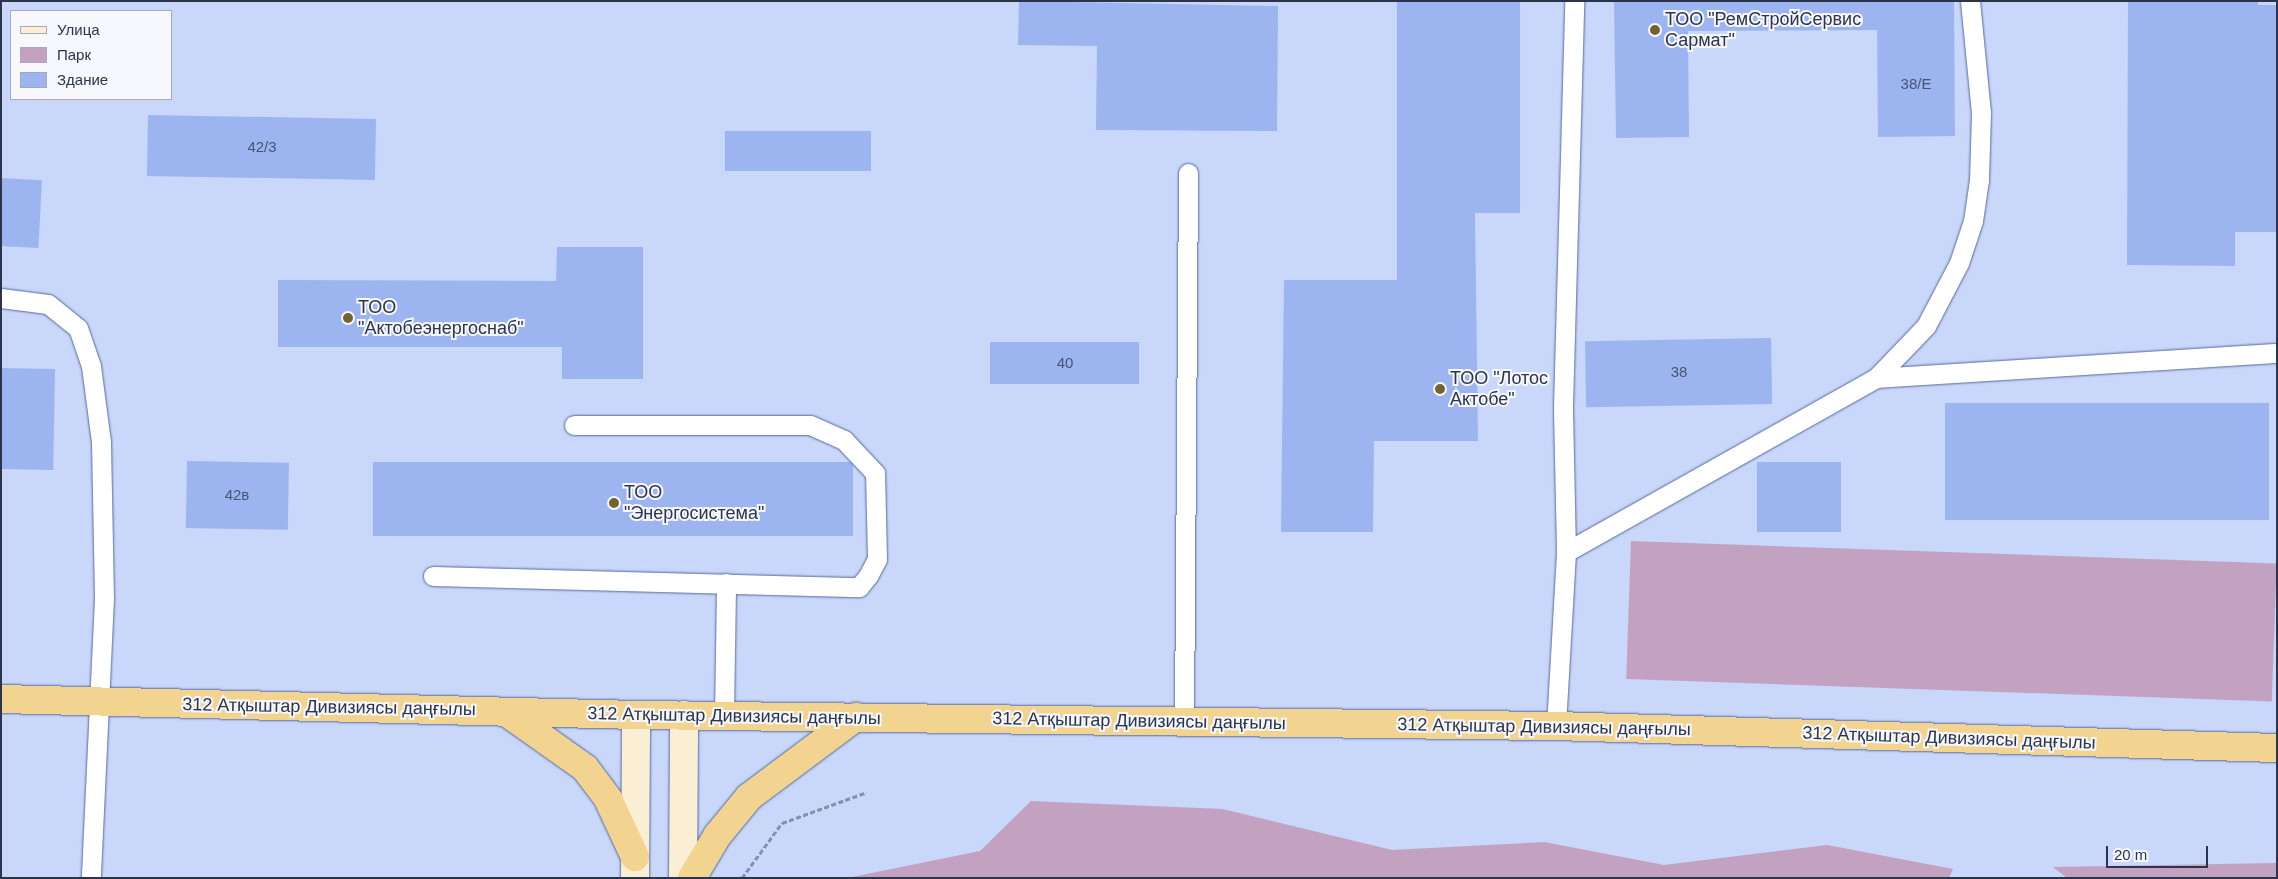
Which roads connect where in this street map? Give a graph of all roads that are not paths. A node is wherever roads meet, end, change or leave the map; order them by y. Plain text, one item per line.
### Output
1 (1574, 1) edge
2 (1970, 1) edge
3 (1188, 172) dead end
4 (1, 298) edge
5 (2277, 353) edge
6 (1876, 378) junction
7 (574, 425) dead end
8 (1566, 552) junction
9 (433, 576) dead end
10 (726, 583) junction
11 (1, 699) edge
12 (101, 702) junction
13 (506, 712) junction
14 (636, 715) junction
15 (684, 715) junction
16 (724, 715) junction
17 (856, 717) junction
18 (1184, 721) junction
19 (1556, 726) junction
20 (2277, 748) edge
21 (635, 868) edge
22 (91, 878) edge
23 (683, 878) edge
24 (692, 878) edge

1 - 8 lane
2 - 6 lane
3 - 18 lane
4 - 12 lane
5 - 6 lane
6 - 8 lane
7 - 10 lane
8 - 19 lane
9 - 10 lane
10 - 16 lane
11 - 12 highway, 312 Атқыштар Дивизиясы даңғылы
12 - 13 highway, 312 Атқыштар Дивизиясы даңғылы
12 - 22 lane
13 - 14 highway, 312 Атқыштар Дивизиясы даңғылы
13 - 21 highway
14 - 15 highway, 312 Атқыштар Дивизиясы даңғылы
14 - 21 main road
15 - 16 highway, 312 Атқыштар Дивизиясы даңғылы
15 - 23 main road
16 - 17 highway, 312 Атқыштар Дивизиясы даңғылы
17 - 18 highway, 312 Атқыштар Дивизиясы даңғылы
17 - 24 highway
18 - 19 highway, 312 Атқыштар Дивизиясы даңғылы
19 - 20 highway, 312 Атқыштар Дивизиясы даңғылы

